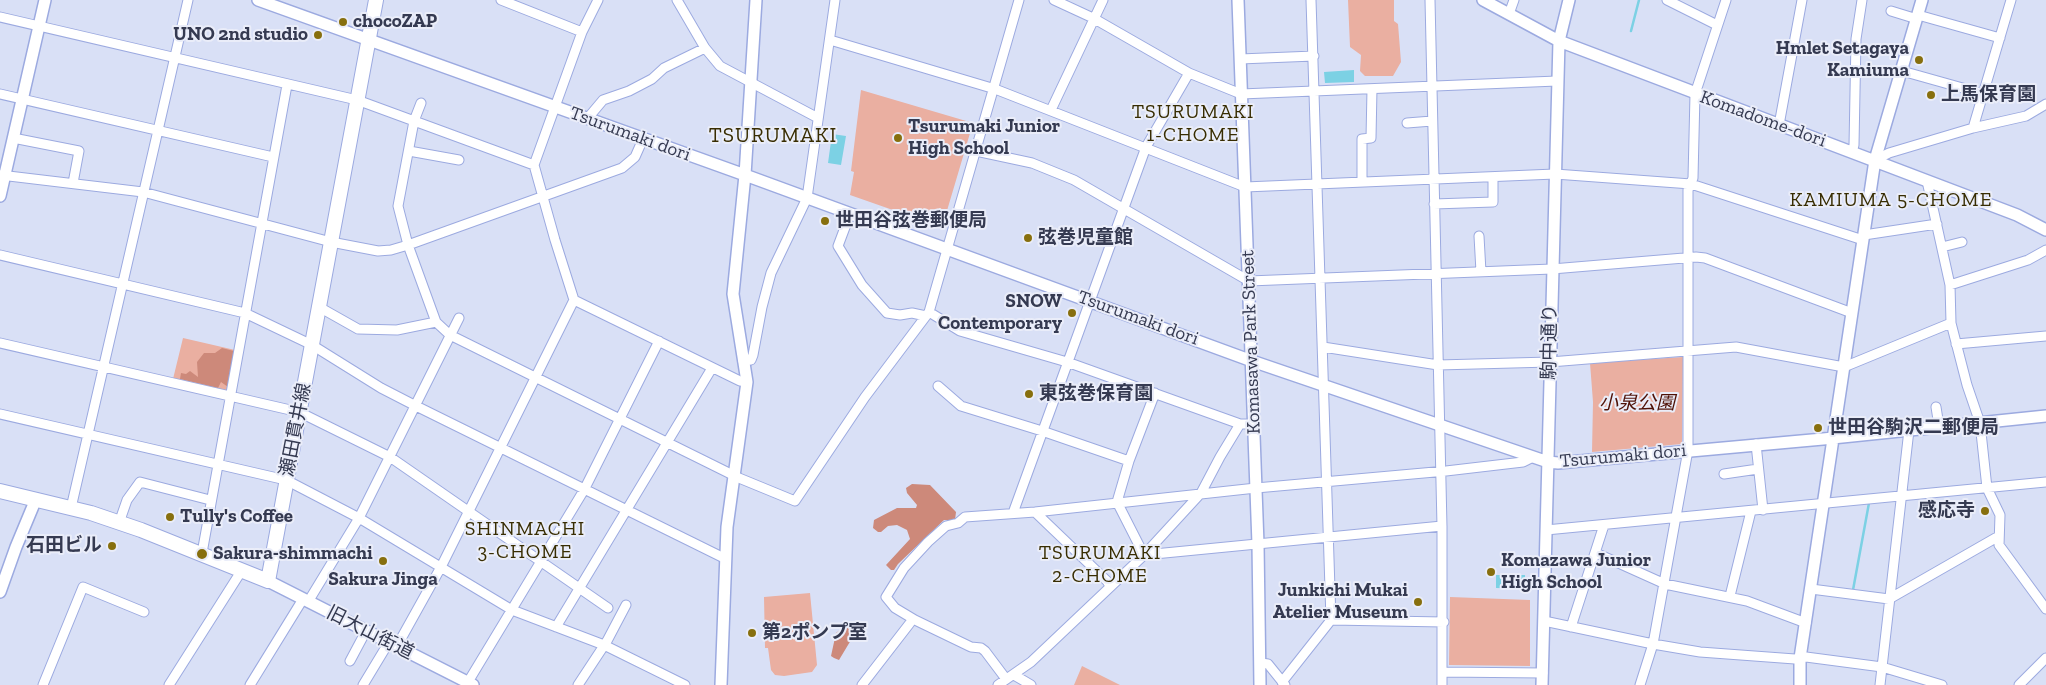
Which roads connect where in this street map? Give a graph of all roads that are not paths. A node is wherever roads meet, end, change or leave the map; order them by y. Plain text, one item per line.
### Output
1 (45, 0) edge
2 (188, 0) edge
3 (258, 0) edge
4 (376, 0) edge
5 (501, 0) edge
6 (598, 0) edge
7 (678, 0) edge
8 (756, 0) edge
9 (835, 0) edge
10 (1019, 0) edge
11 (1054, 0) edge
12 (1103, 0) edge
13 (1238, 0) edge
14 (1311, 0) edge
15 (1430, 0) edge
16 (1483, 0) edge
17 (1514, 0) edge
18 (1568, 0) edge
19 (1667, 0) edge
20 (1726, 0) edge
21 (1802, 0) edge
22 (1862, 0) edge
23 (1922, 0) edge
24 (2011, 0) edge
25 (1891, 11) dead end
26 (1509, 14) junction
27 (0, 17) edge
28 (1917, 17) junction
29 (1093, 18) junction
30 (1717, 25) junction
31 (39, 26) junction
32 (582, 32) junction
33 (2000, 38) junction
34 (368, 40) junction
35 (830, 40) junction
36 (1559, 41) junction
37 (704, 48) junction
38 (1314, 56) junction
39 (175, 57) junction
40 (1240, 59) junction
41 (1902, 71) junction
42 (1189, 73) junction
43 (1557, 81) junction
44 (750, 82) junction
45 (287, 85) junction
46 (1432, 86) junction
47 (995, 89) junction
48 (1372, 89) junction
49 (1315, 91) junction
50 (0, 94) edge
51 (1241, 94) junction
52 (1694, 94) junction
53 (1984, 94) junction
54 (22, 99) junction
55 (357, 100) junction
56 (421, 103) dead end
57 (2046, 104) edge
58 (555, 107) junction
59 (1050, 110) junction
60 (818, 118) junction
61 (587, 119) junction
62 (414, 121) junction
63 (1432, 121) junction
64 (1407, 123) dead end
65 (1779, 125) junction
66 (1973, 128) junction
67 (158, 131) junction
68 (13, 138) junction
69 (643, 139) junction
70 (1146, 147) junction
71 (409, 151) junction
72 (976, 151) junction
73 (1852, 152) junction
74 (273, 157) junction
75 (459, 160) dead end
76 (1875, 160) junction
77 (534, 165) junction
78 (1555, 174) junction
79 (2, 175) edge
80 (746, 175) junction
81 (1493, 177) junction
82 (1434, 180) junction
83 (1927, 181) junction
84 (1362, 182) junction
85 (73, 184) junction
86 (1318, 184) junction
87 (1691, 184) junction
88 (1245, 187) junction
89 (143, 192) junction
90 (0, 196) edge
91 (544, 196) junction
92 (807, 198) junction
93 (1434, 204) junction
94 (1124, 207) junction
95 (850, 214) junction
96 (261, 224) junction
97 (1937, 224) junction
98 (2046, 230) edge
99 (1479, 236) dead end
100 (1863, 238) junction
101 (331, 242) junction
102 (1962, 242) dead end
103 (408, 245) junction
104 (1942, 247) junction
105 (947, 249) junction
106 (2046, 250) edge
107 (0, 255) edge
108 (1689, 258) junction
109 (1552, 269) junction
110 (1480, 272) junction
111 (1436, 274) junction
112 (1320, 278) junction
113 (1249, 281) junction
114 (122, 284) junction
115 (1950, 285) junction
116 (574, 300) junction
117 (1089, 300) junction
118 (319, 307) junction
119 (244, 313) junction
120 (1852, 313) junction
121 (928, 314) junction
122 (459, 318) dead end
123 (436, 322) junction
124 (1951, 323) junction
125 (450, 335) junction
126 (2046, 336) edge
127 (658, 341) junction
128 (0, 343) edge
129 (1956, 344) junction
130 (312, 345) junction
131 (1323, 347) junction
132 (1689, 351) junction
133 (743, 361) junction
134 (1252, 361) junction
135 (1067, 362) junction
136 (1550, 362) junction
137 (1438, 365) junction
138 (102, 366) junction
139 (1844, 367) junction
140 (712, 368) junction
141 (536, 377) junction
142 (747, 382) junction
143 (1324, 385) junction
144 (938, 386) dead end
145 (1155, 393) junction
146 (230, 396) junction
147 (416, 406) junction
148 (1936, 407) dead end
149 (299, 412) junction
150 (0, 414) edge
151 (2046, 416) edge
152 (620, 418) junction
153 (1980, 423) junction
154 (1240, 424) junction
155 (1254, 424) junction
156 (1440, 425) junction
157 (1938, 426) junction
158 (1909, 430) junction
159 (1042, 431) junction
160 (87, 434) junction
161 (1834, 438) junction
162 (668, 442) junction
163 (1756, 444) junction
164 (501, 448) junction
165 (1688, 450) junction
166 (390, 457) junction
167 (1533, 457) junction
168 (1129, 461) junction
169 (1548, 462) junction
170 (217, 464) junction
171 (1758, 469) junction
172 (1441, 471) junction
173 (1724, 474) dead end
174 (734, 475) junction
175 (286, 480) junction
176 (1326, 482) junction
177 (2046, 482) edge
178 (1256, 488) junction
179 (1987, 488) junction
180 (584, 490) junction
181 (0, 491) edge
182 (1201, 493) junction
183 (1903, 495) junction
184 (36, 500) junction
185 (210, 500) junction
186 (1116, 502) junction
187 (1823, 504) junction
188 (71, 508) junction
189 (1763, 510) junction
190 (626, 511) junction
191 (1751, 511) junction
192 (469, 512) junction
193 (1035, 512) junction
194 (1013, 513) junction
195 (359, 518) junction
196 (1676, 518) junction
197 (119, 523) junction
198 (1604, 525) junction
199 (1442, 526) junction
200 (1546, 530) junction
201 (1328, 536) junction
202 (1999, 536) junction
203 (1258, 544) junction
204 (202, 553) junction
205 (1596, 553) junction
206 (1144, 555) junction
207 (726, 559) junction
208 (541, 561) junction
209 (441, 567) junction
210 (242, 570) junction
211 (268, 581) junction
212 (1664, 584) junction
213 (1110, 586) junction
214 (580, 588) junction
215 (1811, 588) junction
216 (0, 592) edge
217 (1730, 596) junction
218 (1889, 599) junction
219 (306, 601) junction
220 (626, 605) dead end
221 (608, 608) dead end
222 (2046, 609) edge
223 (512, 610) junction
224 (144, 612) dead end
225 (1331, 620) junction
226 (1544, 621) junction
227 (1444, 622) junction
228 (910, 623) dead end
229 (1806, 623) junction
230 (556, 627) junction
231 (1571, 627) junction
232 (366, 631) junction
233 (393, 644) junction
234 (1653, 644) junction
235 (604, 645) junction
236 (1800, 658) junction
237 (2046, 658) edge
238 (350, 661) dead end
239 (1261, 663) junction
240 (1882, 667) junction
241 (1443, 672) junction
242 (1543, 673) junction
243 (1010, 677) junction
244 (471, 684) edge
245 (1284, 684) edge
246 (43, 685) edge
247 (169, 685) edge
248 (250, 685) edge
249 (363, 685) edge
250 (578, 685) edge
251 (685, 685) edge
252 (722, 685) edge
253 (862, 685) edge
254 (998, 685) edge
255 (1031, 685) edge
256 (1260, 685) edge
257 (1442, 685) edge
258 (1542, 685) edge
259 (1640, 685) edge
260 (1800, 685) edge
261 (1880, 685) edge
262 (1942, 685) edge
263 (2019, 685) edge

1 - 31 street
2 - 39 street
3 - 34 street, Tsurumaki dori
4 - 34 main road, 瀬田貫井線
5 - 32 street
6 - 32 street
7 - 37 street
8 - 44 street
9 - 35 street
10 - 47 street
11 - 29 street
12 - 29 street
13 - 40 street, Komasawa Park Street
14 - 38 street
15 - 46 street
16 - 26 street, Komadome-dori
17 - 26 street
18 - 36 street, 駒中通り
19 - 30 street
20 - 30 street
21 - 65 street
22 - 73 street
23 - 28 street
24 - 33 street
25 - 28 street
26 - 36 street, Komadome-dori
27 - 31 street
28 - 33 street
28 - 41 street
29 - 42 street
29 - 59 street
30 - 52 street
31 - 39 street
31 - 54 street
32 - 58 street
33 - 53 street
34 - 55 main road, 瀬田貫井線
34 - 58 street, Tsurumaki dori
35 - 47 street
35 - 60 street
36 - 43 street, 駒中通り
36 - 52 street, Komadome-dori
37 - 44 street
37 - 61 street
38 - 40 street
38 - 49 street
39 - 45 street
39 - 67 street
40 - 51 street, Komasawa Park Street
41 - 53 street
41 - 76 street
42 - 51 street
42 - 70 street
43 - 46 street
43 - 78 street, 駒中通り
44 - 60 street
44 - 80 street
45 - 55 street
45 - 74 street
46 - 48 street
46 - 63 street
47 - 59 street
47 - 72 street
48 - 49 street
48 - 84 street
49 - 51 street
49 - 86 street
50 - 54 street
51 - 88 street, Komasawa Park Street
52 - 65 street, Komadome-dori
52 - 87 street
53 - 66 street
54 - 67 street
54 - 68 street
55 - 62 street
55 - 101 main road, 瀬田貫井線
56 - 62 street
57 - 66 street
58 - 61 street, Tsurumaki dori
58 - 77 street
59 - 70 street
60 - 92 street
61 - 69 street, Tsurumaki dori
62 - 71 street
62 - 77 street
63 - 64 street
63 - 82 street
65 - 73 street, Komadome-dori
66 - 76 street
67 - 74 street
67 - 89 street
68 - 79 street
68 - 85 street
69 - 80 street, Tsurumaki dori
69 - 91 street
70 - 88 street
70 - 94 street
71 - 75 street
71 - 103 street
72 - 94 street
72 - 105 street
73 - 76 street, Komadome-dori
74 - 96 street
76 - 83 street, Komadome-dori
76 - 100 street
77 - 91 street
78 - 81 street
78 - 87 street
78 - 109 street, 駒中通り
79 - 85 street
79 - 90 street
80 - 92 street, Tsurumaki dori
80 - 133 street
81 - 82 street
81 - 93 street
82 - 84 street
82 - 93 street
83 - 97 street
83 - 98 street, Komadome-dori
84 - 86 street
85 - 89 street
86 - 88 street
86 - 112 street
87 - 100 street
87 - 108 street
88 - 113 street, Komasawa Park Street
89 - 96 street
89 - 114 street
91 - 103 street
91 - 116 street
92 - 95 street, Tsurumaki dori
92 - 133 street
93 - 111 street
94 - 113 street
94 - 117 street
95 - 105 street, Tsurumaki dori
95 - 121 street
96 - 101 street
96 - 119 street
97 - 100 street
97 - 104 street
99 - 110 street
100 - 120 street
101 - 103 street
101 - 118 main road, 瀬田貫井線
102 - 104 street
103 - 123 street
104 - 115 street
105 - 117 street, Tsurumaki dori
105 - 121 street
106 - 115 street
107 - 114 street
108 - 109 street
108 - 120 street
108 - 132 street
109 - 110 street
109 - 136 street, 駒中通り
110 - 111 street
111 - 112 street
111 - 137 street
112 - 113 street
112 - 131 street
113 - 134 street, Komasawa Park Street
114 - 119 street
114 - 138 street
115 - 124 street
116 - 127 street
116 - 141 street
117 - 134 street, Tsurumaki dori
117 - 135 street
118 - 123 street
118 - 130 main road, 瀬田貫井線
119 - 130 street
119 - 146 street
120 - 139 street
121 - 135 street
121 - 174 street
122 - 125 street
123 - 125 street
124 - 129 street
124 - 139 street
125 - 141 street
125 - 147 street
126 - 129 street
127 - 140 street
127 - 152 street
128 - 138 street
129 - 153 street
130 - 147 street
130 - 149 main road, 瀬田貫井線
131 - 137 street
131 - 143 street
132 - 136 street
132 - 139 street
132 - 165 street
133 - 142 street
134 - 143 street, Tsurumaki dori
134 - 155 street, Komasawa Park Street
135 - 145 street
135 - 159 street
136 - 137 street
136 - 169 street, 駒中通り
137 - 156 street
138 - 146 street
138 - 160 street
139 - 161 street
140 - 142 street
140 - 162 street
141 - 152 street
141 - 164 street
142 - 174 street
143 - 156 street, Tsurumaki dori
143 - 176 street
144 - 159 street
145 - 154 street
145 - 168 street
146 - 149 street
146 - 170 street
147 - 164 street
147 - 166 street
148 - 157 street
149 - 166 street
149 - 175 main road, 瀬田貫井線
150 - 160 street
151 - 153 street, Tsurumaki dori
152 - 162 street
152 - 180 street
153 - 157 street, Tsurumaki dori
153 - 179 street
154 - 155 street
154 - 182 street
155 - 178 street, Komasawa Park Street
156 - 167 street, Tsurumaki dori
156 - 172 street
157 - 158 street, Tsurumaki dori
158 - 161 street, Tsurumaki dori
158 - 183 street
159 - 168 street
159 - 194 street
160 - 170 street
160 - 188 street
161 - 163 street, Tsurumaki dori
161 - 187 street
162 - 174 street
162 - 190 street
163 - 165 street, Tsurumaki dori
163 - 171 street
164 - 180 street
164 - 192 street
165 - 169 street, Tsurumaki dori
165 - 196 street
166 - 192 street
166 - 195 street
167 - 169 street, Tsurumaki dori
167 - 172 street
168 - 186 street
169 - 200 street, 駒中通り
170 - 175 street
170 - 185 street
171 - 173 street
171 - 189 street
172 - 176 street
172 - 199 street
174 - 207 street
175 - 195 street
175 - 211 main road, 瀬田貫井線
176 - 178 street
176 - 201 street
177 - 179 street
178 - 182 street
178 - 203 street, Komasawa Park Street
179 - 183 street
179 - 202 street
180 - 190 street
180 - 208 street
181 - 184 main road
182 - 186 street
182 - 206 street
183 - 187 street
183 - 218 street
184 - 188 main road
184 - 216 street
185 - 197 street
185 - 204 street
186 - 193 street
186 - 206 street
187 - 189 street
187 - 215 street
188 - 197 main road
189 - 191 street
190 - 207 street
190 - 214 street
191 - 196 street
191 - 217 street
192 - 208 street
192 - 209 street
193 - 194 street
193 - 213 street
194 - 243 street
195 - 209 street
195 - 219 street
196 - 198 street
196 - 212 street
197 - 204 main road
198 - 200 street
198 - 205 street
199 - 201 street
199 - 227 street
200 - 226 street, 駒中通り
201 - 203 street
201 - 225 street
202 - 218 street
202 - 222 street
203 - 206 street
203 - 239 street, Komasawa Park Street
204 - 210 main road
205 - 212 street
205 - 231 street
206 - 213 street
207 - 252 street
208 - 214 street
208 - 223 street
209 - 223 street
209 - 233 street
210 - 211 main road
210 - 247 street
211 - 219 street, 旧大山街道
212 - 217 street
212 - 234 street
213 - 243 street
214 - 221 street
214 - 230 street
215 - 218 street
215 - 229 street
217 - 229 street
218 - 240 street
219 - 232 street, 旧大山街道
219 - 248 street
220 - 235 street
223 - 230 street
223 - 244 street
224 - 246 street
225 - 227 street
225 - 245 street
226 - 231 street
226 - 242 street, 駒中通り
227 - 241 street
228 - 253 street
229 - 236 street
230 - 235 street
231 - 234 street
232 - 233 street, 旧大山街道
232 - 238 street
233 - 244 street, 旧大山街道
233 - 249 street
234 - 236 street
234 - 259 street
235 - 250 street
235 - 251 street
236 - 240 street
236 - 260 street
237 - 263 street
239 - 245 street
239 - 256 street, Komasawa Park Street
240 - 261 street
240 - 262 street
241 - 242 street
241 - 257 street
242 - 258 street, 駒中通り
243 - 254 street
243 - 255 street

